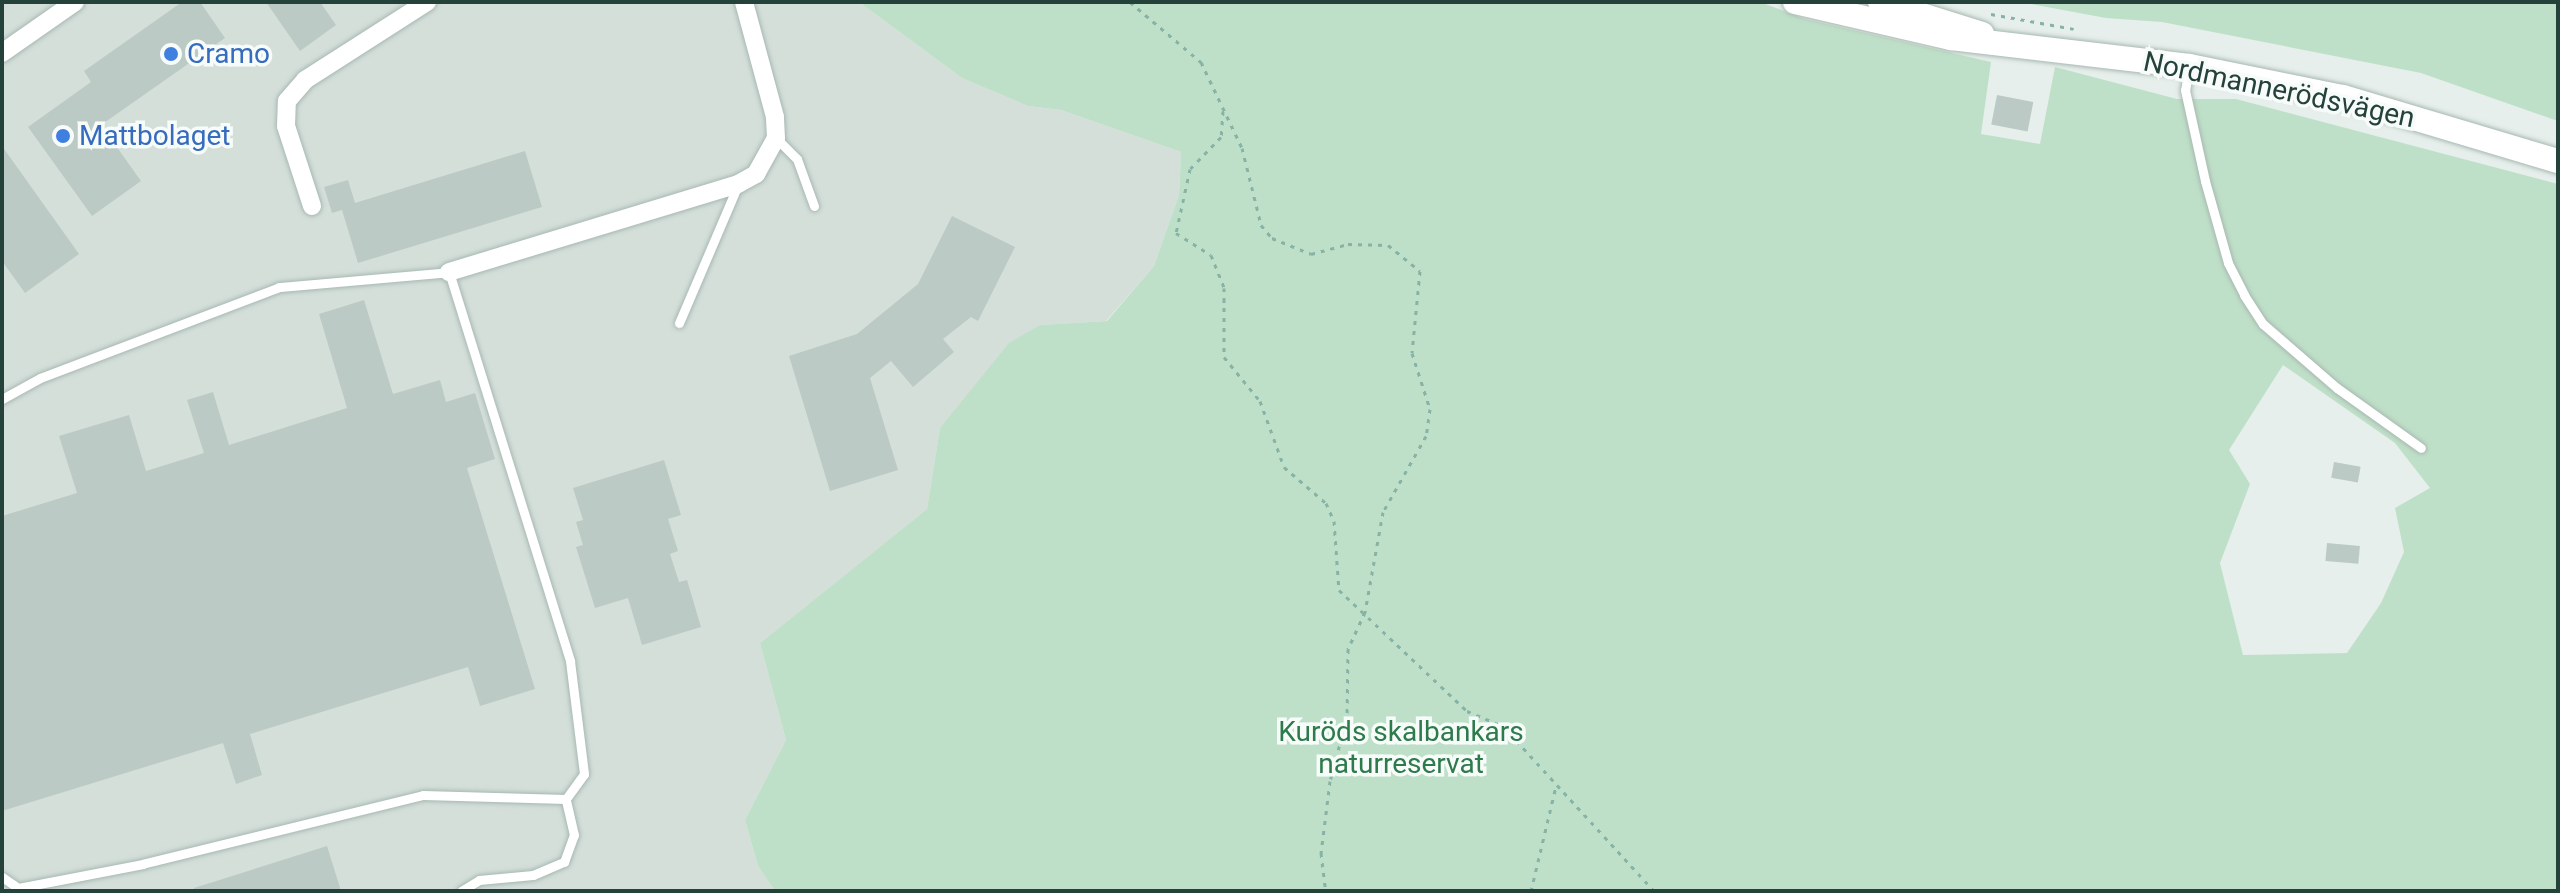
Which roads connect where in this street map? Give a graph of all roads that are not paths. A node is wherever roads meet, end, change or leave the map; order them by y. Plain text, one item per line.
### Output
1 (75, 2) edge
2 (427, 2) edge
3 (744, 2) edge
4 (1795, 2) edge
5 (1880, 2) edge
6 (1995, 39) junction
7 (2, 53) edge
8 (2189, 66) junction
9 (776, 138) junction
10 (2558, 161) edge
11 (738, 184) junction
12 (312, 206) dead end
13 (814, 206) dead end
14 (449, 272) junction
15 (679, 323) dead end
16 (2, 399) edge
17 (2421, 448) dead end
18 (566, 799) junction
19 (2, 877) edge
20 (461, 891) edge

1 - 7 street
2 - 12 street
3 - 9 street
4 - 6 main road, Nordmannerödsvägen
5 - 6 main road, Nordmannerödsvägen
6 - 8 main road, Nordmannerödsvägen
8 - 10 main road, Nordmannerödsvägen
8 - 17 lane
9 - 11 street
9 - 13 lane
11 - 14 street
11 - 15 lane
14 - 16 lane
14 - 18 lane
18 - 19 lane
18 - 20 lane

